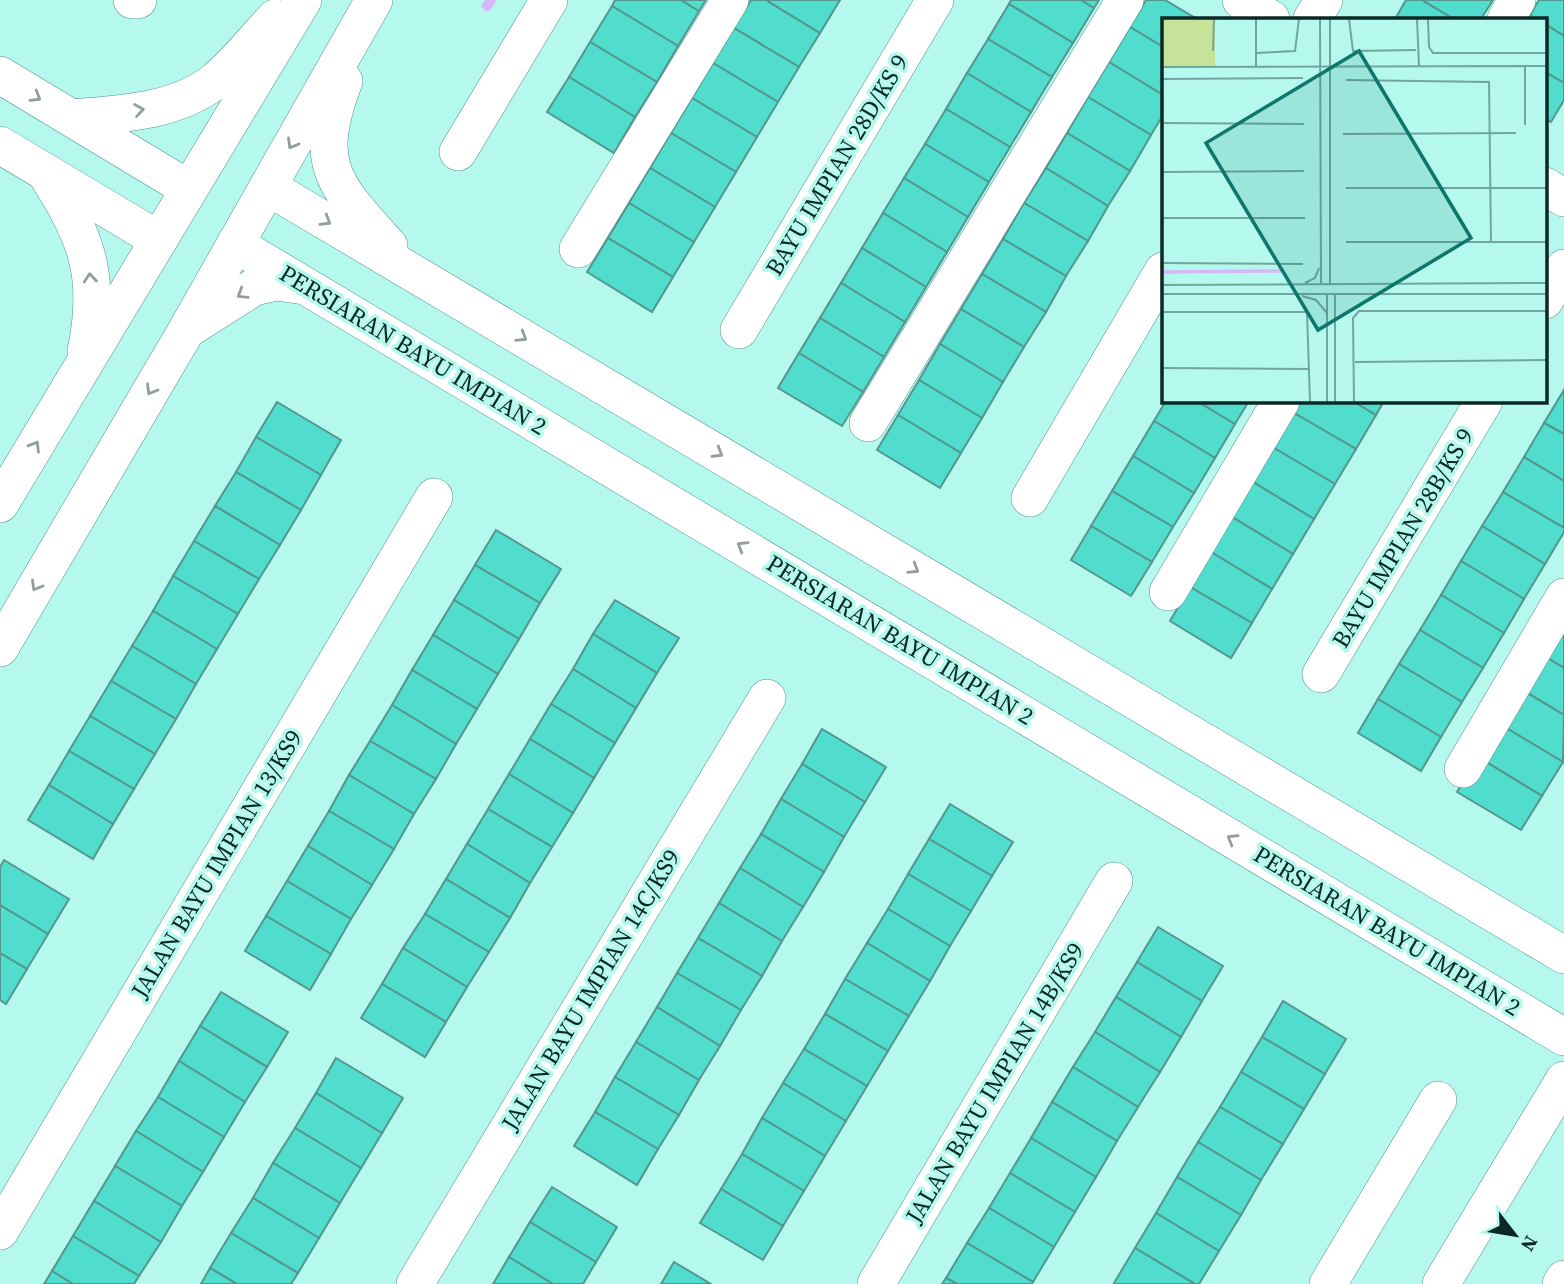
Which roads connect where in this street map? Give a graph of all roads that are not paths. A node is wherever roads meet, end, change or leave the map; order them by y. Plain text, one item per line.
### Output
1 (132, 0) edge
2 (138, 0) edge
3 (292, 0) edge
4 (303, 0) edge
5 (549, 0) edge
6 (730, 0) edge
7 (935, 0) edge
8 (1125, 0) edge
9 (1241, 0) edge
10 (1324, 0) edge
11 (1517, 0) edge
12 (374, 1) edge
13 (1269, 18) edge
14 (1313, 18) edge
15 (1507, 18) edge
16 (0, 75) edge
17 (72, 118) junction
18 (0, 145) edge
19 (458, 152) dead end
20 (45, 172) junction
21 (268, 187) junction
22 (1546, 187) edge
23 (189, 189) junction
24 (1564, 198) edge
25 (159, 240) junction
26 (235, 244) junction
27 (579, 249) dead end
28 (1564, 268) edge
29 (412, 272) junction
30 (1162, 273) edge
31 (306, 286) junction
32 (1546, 298) edge
33 (739, 330) dead end
34 (186, 331) junction
35 (82, 369) junction
36 (1280, 402) edge
37 (1484, 402) edge
38 (868, 423) dead end
39 (434, 497) dead end
40 (1030, 498) dead end
41 (0, 504) edge
42 (1168, 592) dead end
43 (1564, 597) edge
44 (0, 648) edge
45 (1321, 674) dead end
46 (767, 698) dead end
47 (1463, 769) dead end
48 (1114, 881) dead end
49 (1564, 955) edge
50 (1564, 1037) edge
51 (1564, 1080) edge
52 (1438, 1100) dead end
53 (0, 1231) edge
54 (1564, 1279) edge
55 (415, 1284) edge
56 (876, 1284) edge
57 (1328, 1284) edge
58 (1441, 1284) edge
59 (1561, 1284) edge

1 - 2 street
17 -> 3 street
4 - 23 street
5 - 19 street
6 - 27 street
7 - 33 street, BAYU IMPIAN 28D/KS 9
8 - 38 street
9 - 13 street
10 - 14 street
11 - 15 street
12 -> 21 street
12 - 29 street
16 -> 17 street
17 - 23 street
18 - 20 street
20 - 25 street
35 -> 20 street
21 - 26 street
21 -> 29 street
22 - 24 street
23 - 25 street
25 - 35 street
26 - 31 street, PERSIARAN BAYU IMPIAN 2
26 - 34 street
28 - 32 street
29 -> 49 street
30 - 40 street
31 -> 34 street
50 -> 31 street, PERSIARAN BAYU IMPIAN 2
34 -> 44 street
41 -> 35 street
36 - 42 street
37 - 45 street, BAYU IMPIAN 28B/KS 9
39 - 53 street, JALAN BAYU IMPIAN 13/KS9
43 - 47 street
46 - 55 street, JALAN BAYU IMPIAN 14C/KS9
48 - 56 street, JALAN BAYU IMPIAN 14B/KS9
51 - 58 street
52 - 57 street
54 - 59 street

